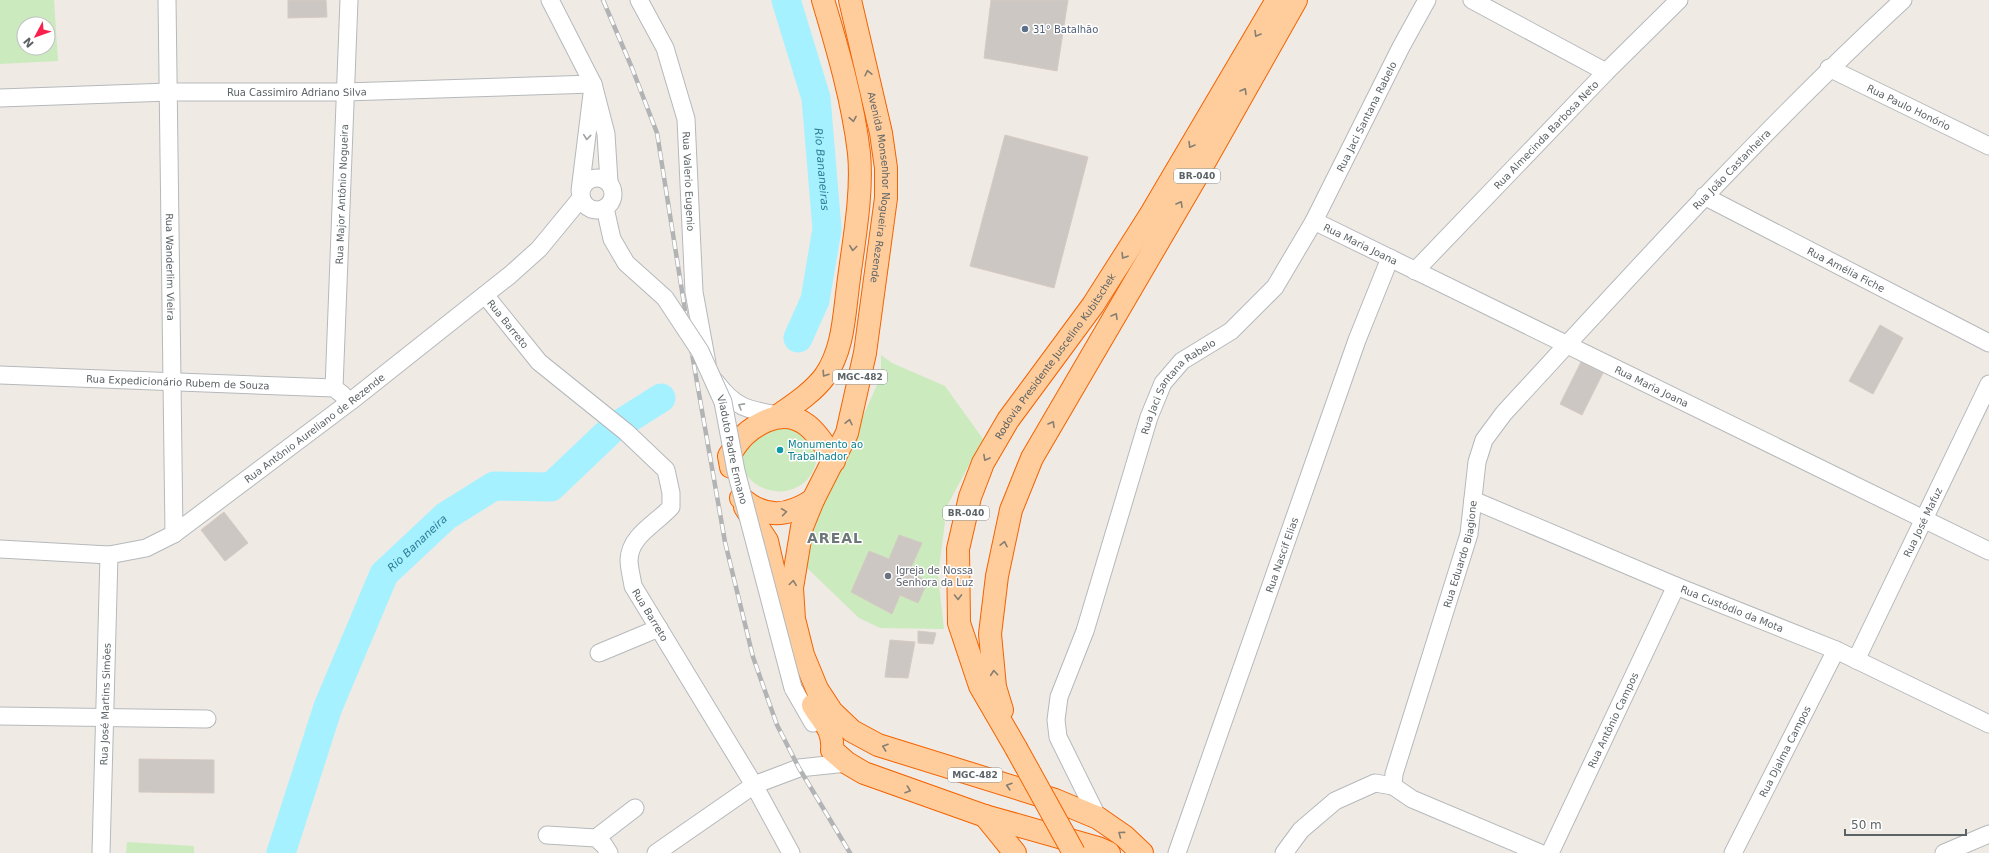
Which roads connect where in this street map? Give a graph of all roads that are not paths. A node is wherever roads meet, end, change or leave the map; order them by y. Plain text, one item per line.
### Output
1 (167, 0) edge
2 (348, 0) edge
3 (550, 0) edge
4 (639, 0) edge
5 (823, 0) edge
6 (850, 0) edge
7 (1277, 0) edge
8 (1296, 0) edge
9 (1427, 0) edge
10 (1472, 0) edge
11 (1679, 0) edge
12 (1903, 0) edge
13 (857, 28) junction
14 (833, 32) junction
15 (1829, 68) junction
16 (1606, 72) junction
17 (593, 84) junction
18 (169, 92) junction
19 (345, 92) junction
20 (0, 98) edge
21 (1989, 146) edge
22 (609, 182) junction
23 (580, 195) junction
24 (1704, 196) junction
25 (605, 208) junction
26 (1314, 221) junction
27 (1390, 258) junction
28 (1415, 271) junction
29 (485, 295) junction
30 (1989, 343) edge
31 (1567, 345) junction
32 (709, 372) junction
33 (0, 374) edge
34 (173, 381) junction
35 (1989, 384) edge
36 (334, 388) junction
37 (351, 401) junction
38 (779, 416) junction
39 (729, 456) junction
40 (834, 461) junction
41 (737, 495) junction
42 (813, 500) junction
43 (1473, 500) junction
44 (1924, 519) junction
45 (174, 534) junction
46 (0, 549) edge
47 (1989, 551) edge
48 (109, 555) junction
49 (1676, 586) junction
50 (659, 628) junction
51 (1836, 650) junction
52 (599, 653) dead end
53 (1856, 660) junction
54 (0, 716) edge
55 (106, 717) junction
56 (207, 719) dead end
57 (1989, 724) edge
58 (852, 730) junction
59 (1013, 743) junction
60 (837, 750) junction
61 (754, 784) junction
62 (1393, 786) junction
63 (1055, 800) junction
64 (635, 808) dead end
65 (985, 816) junction
66 (1098, 818) junction
67 (1045, 834) junction
68 (1989, 834) edge
69 (547, 835) dead end
70 (596, 838) junction
71 (101, 853) edge
72 (610, 853) edge
73 (656, 853) edge
74 (791, 853) edge
75 (1015, 853) edge
76 (1074, 853) edge
77 (1109, 853) edge
78 (1142, 853) edge
79 (1177, 853) edge
80 (1284, 853) edge
81 (1540, 853) edge
82 (1550, 853) edge
83 (1733, 853) edge
84 (1944, 853) edge

1 - 18 street, Rua Wanderlim Vieira
2 - 19 street, Rua Major Antônio Nogueira
3 - 17 street
4 - 32 street, Rua Valerio Eugenio
5 - 14 highway, Avenida Monsenhor Nogueira Rezende / MGC-482
6 - 13 highway, Avenida Monsenhor Nogueira Rezende / MGC-482
7 -> 59 highway, Rodovia Presidente Juscelino Kubitschek / BR-040
59 -> 8 highway, Rodovia Presidente Juscelino Kubitschek / BR-040
9 - 26 street, Rua Jaci Santana Rabelo
10 - 16 street
11 - 16 street, Rua Almecinda Barbosa Neto
12 - 15 street, Rua João Castanheira
13 - 14 highway
40 -> 13 highway, Avenida Monsenhor Nogueira Rezende / MGC-482
14 -> 38 highway, Avenida Monsenhor Nogueira Rezende / MGC-482
15 - 21 street, Rua Paulo Honório
15 - 24 street, Rua João Castanheira
16 - 28 street, Rua Almecinda Barbosa Neto
17 - 19 street, Rua Cassimiro Adriano Silva
17 - 22 street
17 -> 23 street
18 - 19 street, Rua Cassimiro Adriano Silva
18 - 20 street, Rua Cassimiro Adriano Silva
18 - 34 street, Rua Wanderlim Vieira
19 - 36 street, Rua Major Antônio Nogueira
22 - 23 street
22 - 25 street
23 - 25 street
23 - 29 street, Rua Antônio Aureliano de Rezende
24 - 30 street, Rua Amélia Fiche
24 - 31 street, Rua João Castanheira
25 - 60 street, Viaduto Padre Ermano, bridge
26 - 27 street, Rua Maria Joana
26 - 66 street, Rua Jaci Santana Rabelo
27 - 28 street, Rua Maria Joana
27 - 79 street, Rua Nascif Elias
28 - 31 street, Rua Maria Joana
29 - 37 street, Rua Antônio Aureliano de Rezende
29 - 50 street, Rua Barreto
31 - 43 street, Rua Eduardo Biagione
31 - 44 street, Rua Maria Joana
38 -> 32 street, Rua Valerio Eugenio
32 - 39 street, Rua Valerio Eugenio
33 - 34 street, Rua Expedicionário Rubem de Souza
34 - 36 street, Rua Expedicionário Rubem de Souza
34 - 45 street, Rua Wanderlim Vieira
35 - 44 street, Rua José Mafuz
36 - 37 street
37 - 45 street, Rua Antônio Aureliano de Rezende
38 - 39 highway, MGC-482
38 - 40 highway
39 - 41 highway
40 - 42 highway, Avenida Monsenhor Nogueira Rezende / MGC-482
41 -> 42 highway
41 - 60 highway
58 -> 42 highway, Avenida Monsenhor Nogueira Rezende / MGC-482
43 - 49 street, Rua Custódio da Mota
43 - 62 street, Rua Eduardo Biagione
44 - 47 street, Rua Maria Joana
44 - 53 street, Rua José Mafuz
45 - 48 street, Rua Antônio Aureliano de Rezende
46 - 48 street, Rua Antônio Aureliano de Rezende
48 - 55 street, Rua José Martins Simões
49 - 51 street, Rua Custódio da Mota
49 - 82 street, Rua Antônio Campos
50 - 52 street
50 - 61 street, Rua Barreto
51 - 53 street, Rua Custódio da Mota
51 - 83 street, Rua Djalma Campos
53 - 57 street, Rua Custódio da Mota
54 - 55 street
55 - 56 street
55 - 71 street, Rua José Martins Simões
58 - 60 street
63 -> 58 highway, MGC-482
59 - 76 highway, Rodovia Presidente Juscelino Kubitschek / BR-040, bridge
60 - 61 street
60 -> 65 highway
61 - 73 street
61 - 74 street, Rua Barreto
62 - 80 street
62 - 81 street
63 - 66 highway, MGC-482
63 - 67 highway
64 - 70 street
65 - 67 highway
65 - 75 highway
78 -> 66 highway, MGC-482
67 - 77 highway
68 - 84 street
69 - 70 street
70 - 72 street

